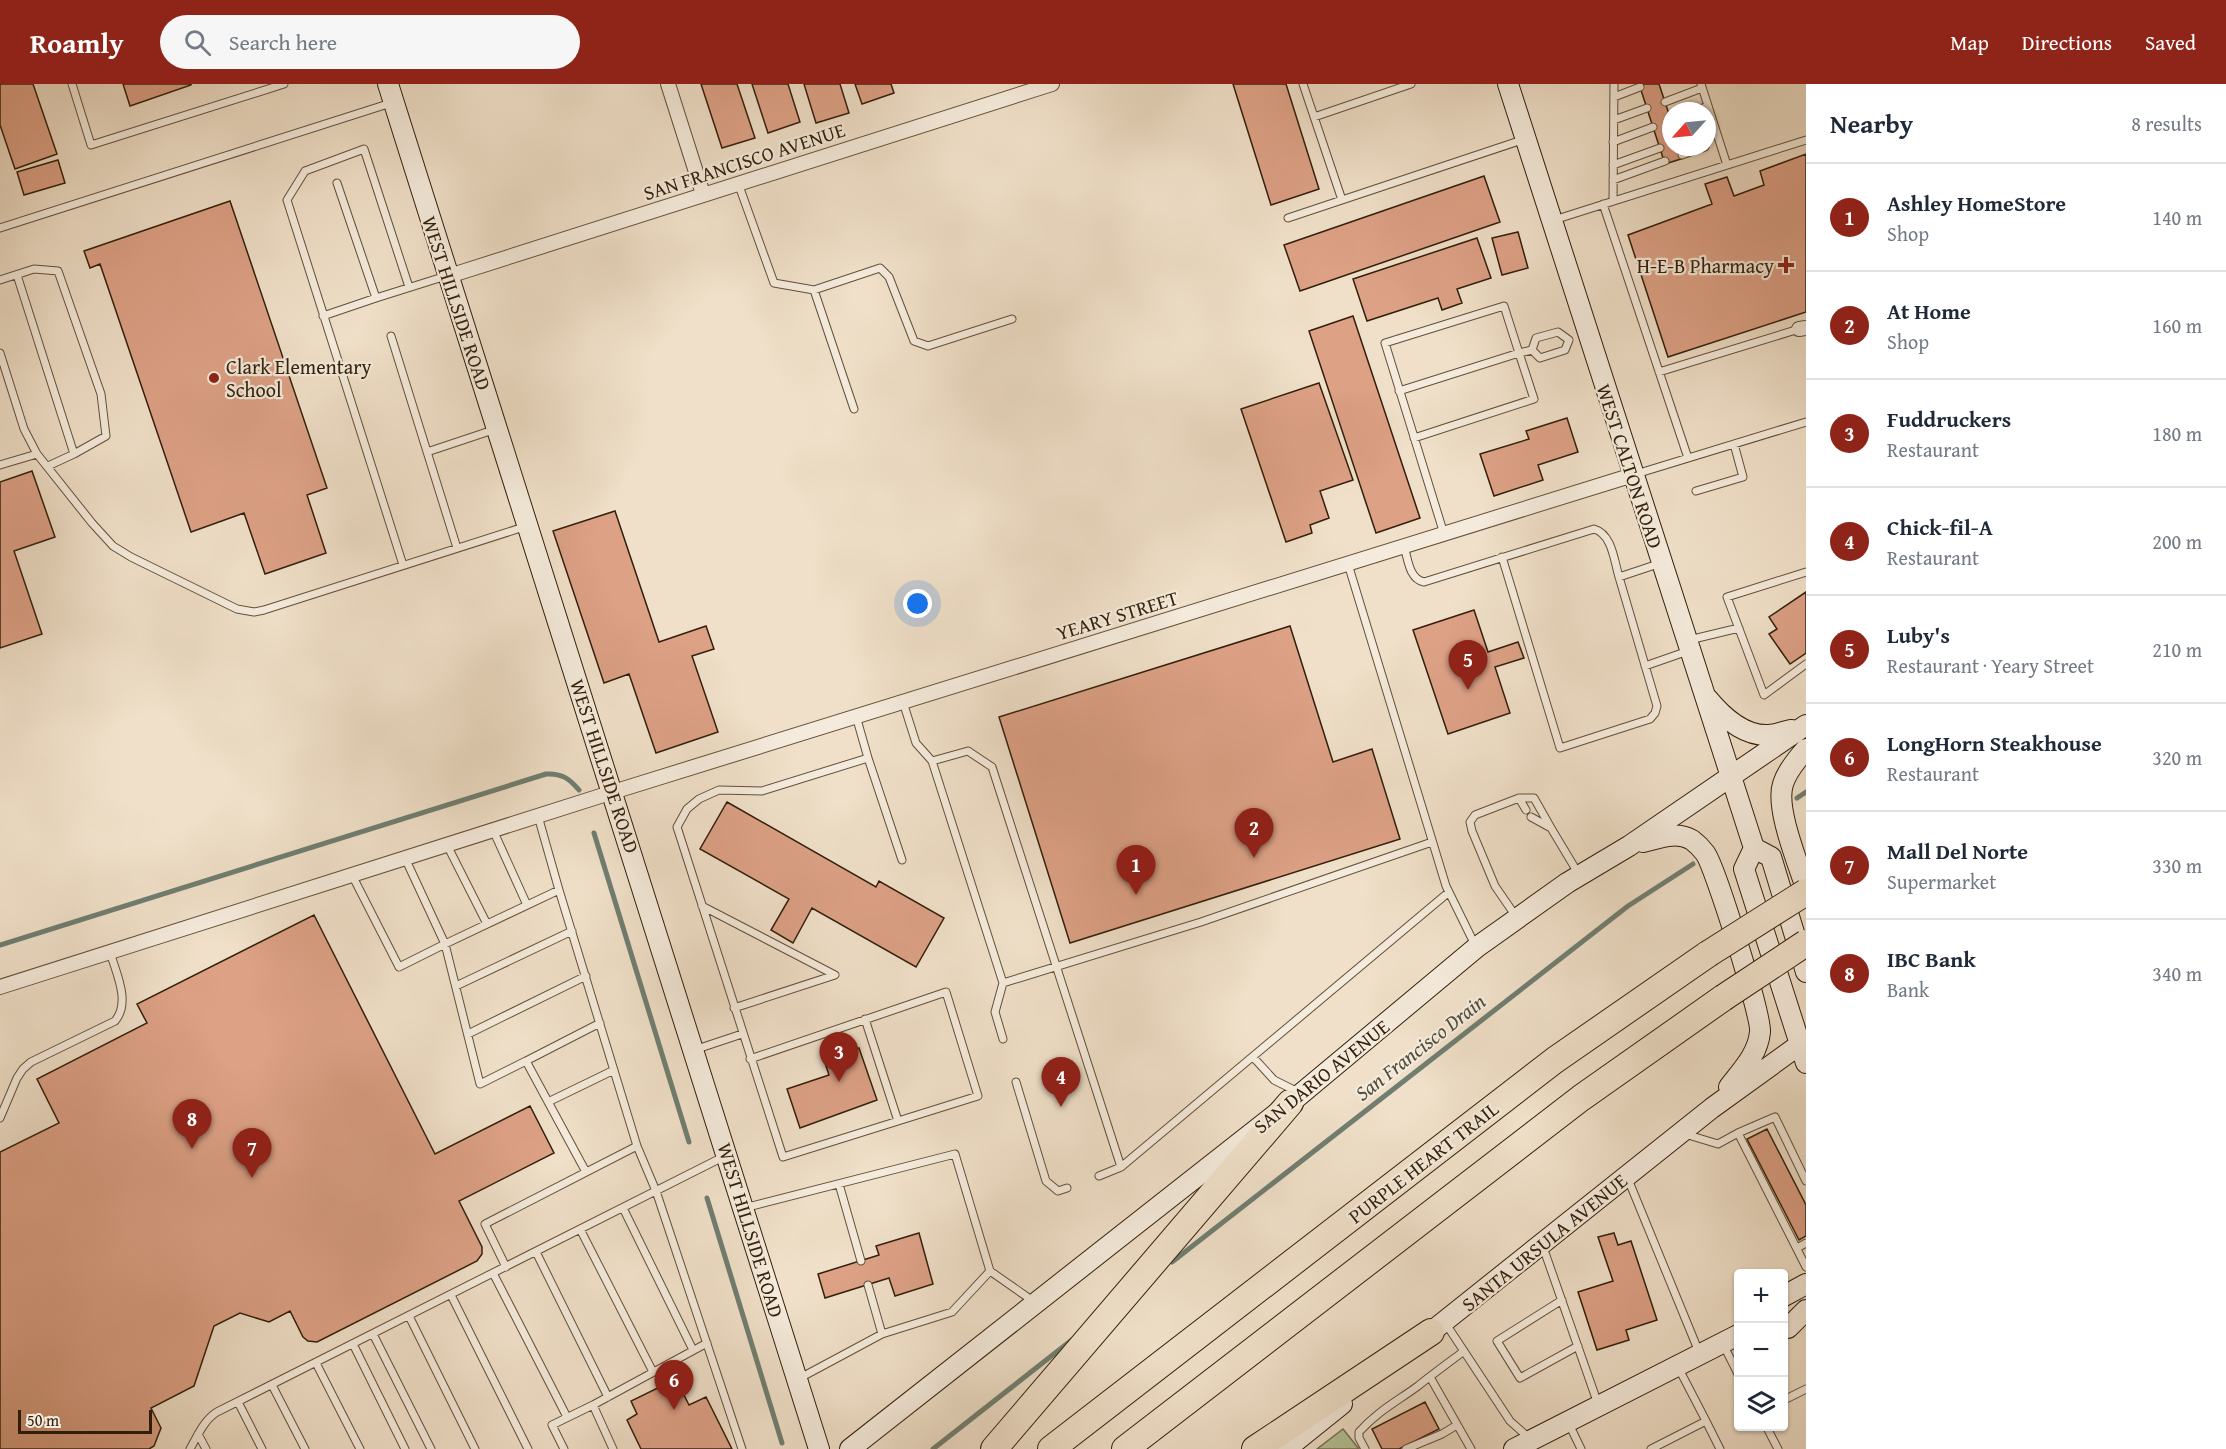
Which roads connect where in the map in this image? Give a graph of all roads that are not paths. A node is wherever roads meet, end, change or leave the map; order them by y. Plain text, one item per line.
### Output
1 (72, 84) edge
2 (284, 84) edge
3 (668, 84) edge
4 (1052, 84) edge
5 (1303, 84) edge
6 (1411, 84) edge
7 (1508, 84) edge
8 (1614, 84) edge
9 (1701, 86) edge
10 (1640, 87) dead end
11 (391, 93) edge
12 (1614, 97) junction
13 (1665, 102) dead end
14 (1707, 102) edge
15 (1647, 108) dead end
16 (1314, 117) junction
17 (1614, 120) junction
18 (1653, 127) dead end
19 (1716, 132) edge
20 (1525, 138) junction
21 (1806, 140) edge
22 (1613, 142) junction
23 (1719, 142) junction
24 (1716, 143) edge
25 (1660, 148) dead end
26 (1665, 161) dead end
27 (1613, 165) junction
28 (1727, 165) junction
29 (1613, 180) junction
30 (337, 183) dead end
31 (738, 183) junction
32 (703, 194) junction
33 (1342, 200) junction
34 (1613, 201) junction
35 (1603, 204) junction
36 (1288, 218) dead end
37 (1552, 220) junction
38 (0, 228) edge
39 (17, 275) junction
40 (449, 276) junction
41 (0, 280) edge
42 (409, 287) junction
43 (814, 290) junction
44 (376, 298) junction
45 (323, 316) junction
46 (1012, 319) dead end
47 (1803, 328) edge
48 (1588, 335) junction
49 (391, 336) dead end
50 (1569, 340) junction
51 (1532, 350) junction
52 (0, 353) edge
53 (1519, 353) junction
54 (1659, 372) junction
55 (1399, 391) junction
56 (854, 409) dead end
57 (1806, 422) edge
58 (498, 429) junction
59 (1414, 438) junction
60 (1734, 444) junction
61 (427, 452) junction
62 (37, 454) junction
63 (74, 454) junction
64 (1688, 458) junction
65 (0, 465) edge
66 (48, 466) junction
67 (1633, 475) junction
68 (1696, 491) dead end
69 (528, 525) junction
70 (1444, 534) junction
71 (1404, 546) junction
72 (457, 548) junction
73 (1502, 557) junction
74 (1661, 563) junction
75 (1348, 564) junction
76 (403, 565) junction
77 (1806, 572) edge
78 (1619, 577) junction
79 (1739, 628) junction
80 (1688, 645) junction
81 (1806, 664) edge
82 (1645, 666) junction
83 (1705, 695) junction
84 (903, 702) junction
85 (856, 716) junction
86 (1804, 726) edge
87 (1806, 749) edge
88 (868, 758) junction
89 (932, 761) junction
90 (1731, 776) junction
91 (613, 792) junction
92 (1519, 798) junction
93 (538, 816) junction
94 (1551, 828) junction
95 (492, 830) junction
96 (1432, 842) junction
97 (447, 845) junction
98 (1629, 846) junction
99 (1754, 848) junction
100 (405, 858) junction
101 (902, 860) dead end
102 (352, 875) junction
103 (1580, 875) junction
104 (559, 890) junction
105 (1806, 890) edge
106 (1449, 892) junction
107 (527, 905) junction
108 (702, 906) junction
109 (1517, 919) junction
110 (487, 924) junction
111 (572, 931) junction
112 (1806, 943) edge
113 (445, 944) junction
114 (1477, 947) junction
115 (110, 952) junction
116 (1055, 967) junction
117 (1806, 972) edge
118 (586, 976) junction
119 (1003, 983) junction
120 (456, 986) junction
121 (0, 987) edge
122 (734, 1008) junction
123 (865, 1019) junction
124 (600, 1023) junction
125 (468, 1034) junction
126 (742, 1034) junction
127 (1003, 1040) dead end
128 (1803, 1042) edge
129 (694, 1050) junction
130 (1252, 1057) junction
131 (750, 1059) junction
132 (526, 1061) junction
133 (1806, 1063) edge
134 (614, 1070) junction
135 (1016, 1082) dead end
136 (1295, 1098) junction
137 (548, 1102) junction
138 (1712, 1108) junction
139 (0, 1118) edge
140 (898, 1121) junction
141 (1681, 1132) junction
142 (1738, 1133) junction
143 (637, 1146) junction
144 (727, 1155) junction
145 (1121, 1167) junction
146 (586, 1172) junction
147 (1099, 1176) dead end
148 (1627, 1176) junction
149 (1806, 1181) edge
150 (839, 1184) junction
151 (1067, 1188) dead end
152 (656, 1191) junction
153 (623, 1208) junction
154 (744, 1208) junction
155 (580, 1229) junction
156 (1806, 1243) edge
157 (1542, 1244) junction
158 (1797, 1248) junction
159 (536, 1252) junction
160 (861, 1261) dead end
161 (506, 1267) junction
162 (1806, 1267) edge
163 (990, 1271) junction
164 (494, 1273) junction
165 (1806, 1284) edge
166 (868, 1285) dead end
167 (1788, 1294) edge
168 (451, 1295) junction
169 (1562, 1300) junction
170 (1036, 1303) junction
171 (1806, 1310) edge
172 (409, 1316) junction
173 (1806, 1318) edge
174 (1438, 1327) junction
175 (1788, 1327) edge
176 (1788, 1328) edge
177 (373, 1334) junction
178 (882, 1334) junction
179 (1730, 1339) edge
180 (707, 1343) junction
181 (353, 1344) junction
182 (1578, 1346) junction
183 (693, 1350) junction
184 (1464, 1352) junction
185 (1700, 1354) junction
186 (1734, 1356) edge
187 (315, 1363) junction
188 (1678, 1366) junction
189 (653, 1372) junction
190 (1430, 1377) junction
191 (798, 1379) junction
192 (272, 1385) junction
193 (1806, 1389) edge
194 (608, 1397) junction
195 (1788, 1398) edge
196 (238, 1402) junction
197 (592, 1406) junction
198 (1599, 1406) junction
199 (567, 1418) junction
200 (1706, 1421) junction
201 (1568, 1422) junction
202 (1457, 1425) junction
203 (1769, 1431) edge
204 (198, 1434) junction
205 (1527, 1446) edge
206 (190, 1449) edge
207 (206, 1449) edge
208 (262, 1449) edge
209 (305, 1449) edge
210 (360, 1449) edge
211 (405, 1449) edge
212 (431, 1449) edge
213 (475, 1449) edge
214 (528, 1449) edge
215 (564, 1449) edge
216 (613, 1449) edge
217 (742, 1449) edge
218 (819, 1449) edge
219 (850, 1449) edge
220 (994, 1449) edge
221 (1051, 1449) edge
222 (1125, 1449) edge
223 (1255, 1449) edge
224 (1286, 1449) edge
225 (1365, 1449) edge
226 (1406, 1449) edge
227 (1471, 1449) edge
228 (1581, 1449) edge
229 (1651, 1449) edge
230 (1720, 1449) edge
231 (1778, 1449) edge

1 - 2 lane
3 - 32 street
4 - 31 street, SAN FRANCISCO AVENUE
5 - 16 lane
6 - 16 lane
7 - 20 main road, WEST CALTON ROAD
8 - 12 lane
9 - 13 lane
9 - 14 lane
10 - 12 lane
11 - 38 lane
11 - 40 main road, WEST HILLSIDE ROAD
12 - 17 lane
15 - 17 lane
16 - 33 lane
17 - 22 lane
18 - 22 lane
19 - 23 lane
20 - 33 lane
20 - 37 main road, WEST CALTON ROAD
21 - 28 lane
22 - 27 lane
23 - 24 lane
23 - 28 lane
25 - 27 lane
26 - 29 lane
27 - 29 lane
28 - 34 lane
29 - 34 lane
30 - 44 lane
31 - 32 street, SAN FRANCISCO AVENUE
31 - 43 lane
32 - 40 street, SAN FRANCISCO AVENUE
33 - 36 lane
34 - 35 lane
35 - 37 lane
35 - 54 lane
37 - 48 main road, WEST CALTON ROAD
39 - 41 lane
39 - 63 lane
39 - 63 lane
40 - 42 lane
40 - 58 main road, WEST HILLSIDE ROAD
42 - 44 lane
42 - 45 lane
43 - 46 lane
43 - 56 lane
44 - 45 lane
45 - 76 lane
47 - 54 lane
48 - 50 lane
48 - 67 main road, WEST CALTON ROAD
49 - 61 lane
50 - 51 lane
50 - 51 lane
51 - 53 lane
52 - 62 lane
53 - 55 lane
53 - 55 lane
53 - 59 lane
54 - 64 lane
55 - 59 lane
57 - 60 lane
58 - 61 lane
58 - 69 main road, WEST HILLSIDE ROAD
59 - 70 lane
60 - 64 lane
60 - 68 lane
61 - 72 lane
62 - 65 lane
62 - 66 lane
63 - 66 lane
64 - 67 lane
66 - 76 lane
67 - 70 street, YEARY STREET
67 - 74 main road, WEST CALTON ROAD
69 - 72 lane
69 - 91 main road, WEST HILLSIDE ROAD
70 - 71 street, YEARY STREET
71 - 73 lane
71 - 75 street, YEARY STREET
72 - 76 lane
73 - 78 lane
73 - 82 lane
74 - 78 lane
74 - 80 main road, WEST CALTON ROAD
75 - 84 street, YEARY STREET
75 - 96 lane
77 - 79 lane
78 - 82 lane
79 - 80 lane
79 - 81 lane
80 - 82 lane
80 - 83 main road, WEST CALTON ROAD
83 - 86 main road
83 - 90 main road, WEST CALTON ROAD
84 - 85 street, YEARY STREET
84 - 89 lane
85 - 88 lane
85 - 91 street, YEARY STREET
86 - 90 main road, SAN DARIO AVENUE
87 - 105 main road
88 - 101 lane
88 - 108 lane
89 - 116 lane
89 - 119 lane
90 - 98 main road, SAN DARIO AVENUE
90 - 99 main road, WEST CALTON ROAD
91 - 93 street, YEARY STREET
91 - 129 main road, WEST HILLSIDE ROAD
92 - 94 lane
92 - 94 lane
92 - 109 lane
93 - 95 street, YEARY STREET
93 - 104 lane
94 - 103 lane
95 - 97 street, YEARY STREET
95 - 107 lane
96 - 106 lane
96 - 116 lane
97 - 100 street, YEARY STREET
97 - 110 lane
98 - 103 main road, SAN DARIO AVENUE
98 - 138 main road
99 - 117 main road, WEST CALTON ROAD
99 - 128 main road
100 - 102 street, YEARY STREET
100 - 113 lane
102 - 113 lane
102 - 115 street, YEARY STREET
103 - 109 main road, SAN DARIO AVENUE
104 - 107 lane
104 - 111 lane
105 - 221 highway, PURPLE HEART TRAIL, bridge
106 - 114 lane
106 - 130 lane
107 - 110 lane
108 - 122 lane
108 - 122 lane
109 - 114 main road, SAN DARIO AVENUE
110 - 113 lane
111 - 118 lane
111 - 120 lane
112 - 222 highway, bridge
113 - 120 lane
114 - 136 main road, SAN DARIO AVENUE
115 - 121 street, YEARY STREET
115 - 139 lane
116 - 119 lane
116 - 145 lane
118 - 124 lane
118 - 125 lane
119 - 127 lane
120 - 125 lane
122 - 126 lane
123 - 131 lane
123 - 140 lane
123 - 140 lane
124 - 132 lane
124 - 134 lane
125 - 132 lane
126 - 129 lane
126 - 131 lane
128 - 133 main road
128 - 138 main road, SANTA URSULA AVENUE
129 - 144 main road, WEST HILLSIDE ROAD
130 - 136 lane
130 - 145 lane
131 - 140 lane
132 - 137 lane
134 - 137 lane
134 - 143 lane
135 - 151 lane
136 - 170 main road, SAN DARIO AVENUE
136 - 220 highway
137 - 146 lane
138 - 141 main road, SANTA URSULA AVENUE
141 - 142 lane
141 - 148 main road, SANTA URSULA AVENUE
142 - 149 lane
142 - 158 lane
143 - 146 lane
143 - 152 lane
144 - 152 lane
144 - 154 main road, WEST HILLSIDE ROAD
145 - 147 lane
146 - 161 lane
148 - 157 main road, SANTA URSULA AVENUE
148 - 185 lane
150 - 154 lane
150 - 160 lane
150 - 163 lane
152 - 153 lane
152 - 180 lane
153 - 155 lane
153 - 183 lane
154 - 191 main road, WEST HILLSIDE ROAD
155 - 159 lane
155 - 189 lane
156 - 158 lane
157 - 169 lane
157 - 174 main road, SANTA URSULA AVENUE
158 - 162 lane
159 - 161 lane
159 - 194 lane
161 - 164 lane
163 - 170 lane
163 - 178 lane
164 - 168 lane
164 - 199 lane
165 - 167 main road
166 - 178 lane
168 - 172 lane
168 - 214 lane
169 - 182 lane
169 - 182 lane
170 - 219 main road, SAN DARIO AVENUE
171 - 175 main road
172 - 177 lane
172 - 213 lane
173 - 176 main road
174 - 184 lane
174 - 223 highway
174 - 224 main road, SANTA URSULA AVENUE
177 - 181 lane
177 - 212 lane
178 - 191 lane
179 - 185 main road
179 - 186 lane
180 - 183 lane
180 - 217 lane
181 - 187 lane
181 - 211 lane
182 - 198 lane
183 - 189 lane
184 - 190 lane
184 - 205 lane
185 - 188 main road
187 - 192 lane
187 - 210 lane
188 - 198 main road
188 - 200 lane
189 - 194 lane
190 - 202 lane
190 - 225 lane
191 - 218 main road, WEST HILLSIDE ROAD
192 - 196 lane
192 - 209 lane
193 - 195 lane
194 - 197 lane
196 - 204 lane
196 - 208 lane
197 - 199 lane
197 - 216 lane
198 - 201 main road
199 - 215 lane
200 - 229 lane
200 - 230 lane
201 - 205 main road
201 - 228 lane
202 - 226 lane
202 - 227 lane
203 - 231 lane
204 - 206 lane
204 - 207 lane

